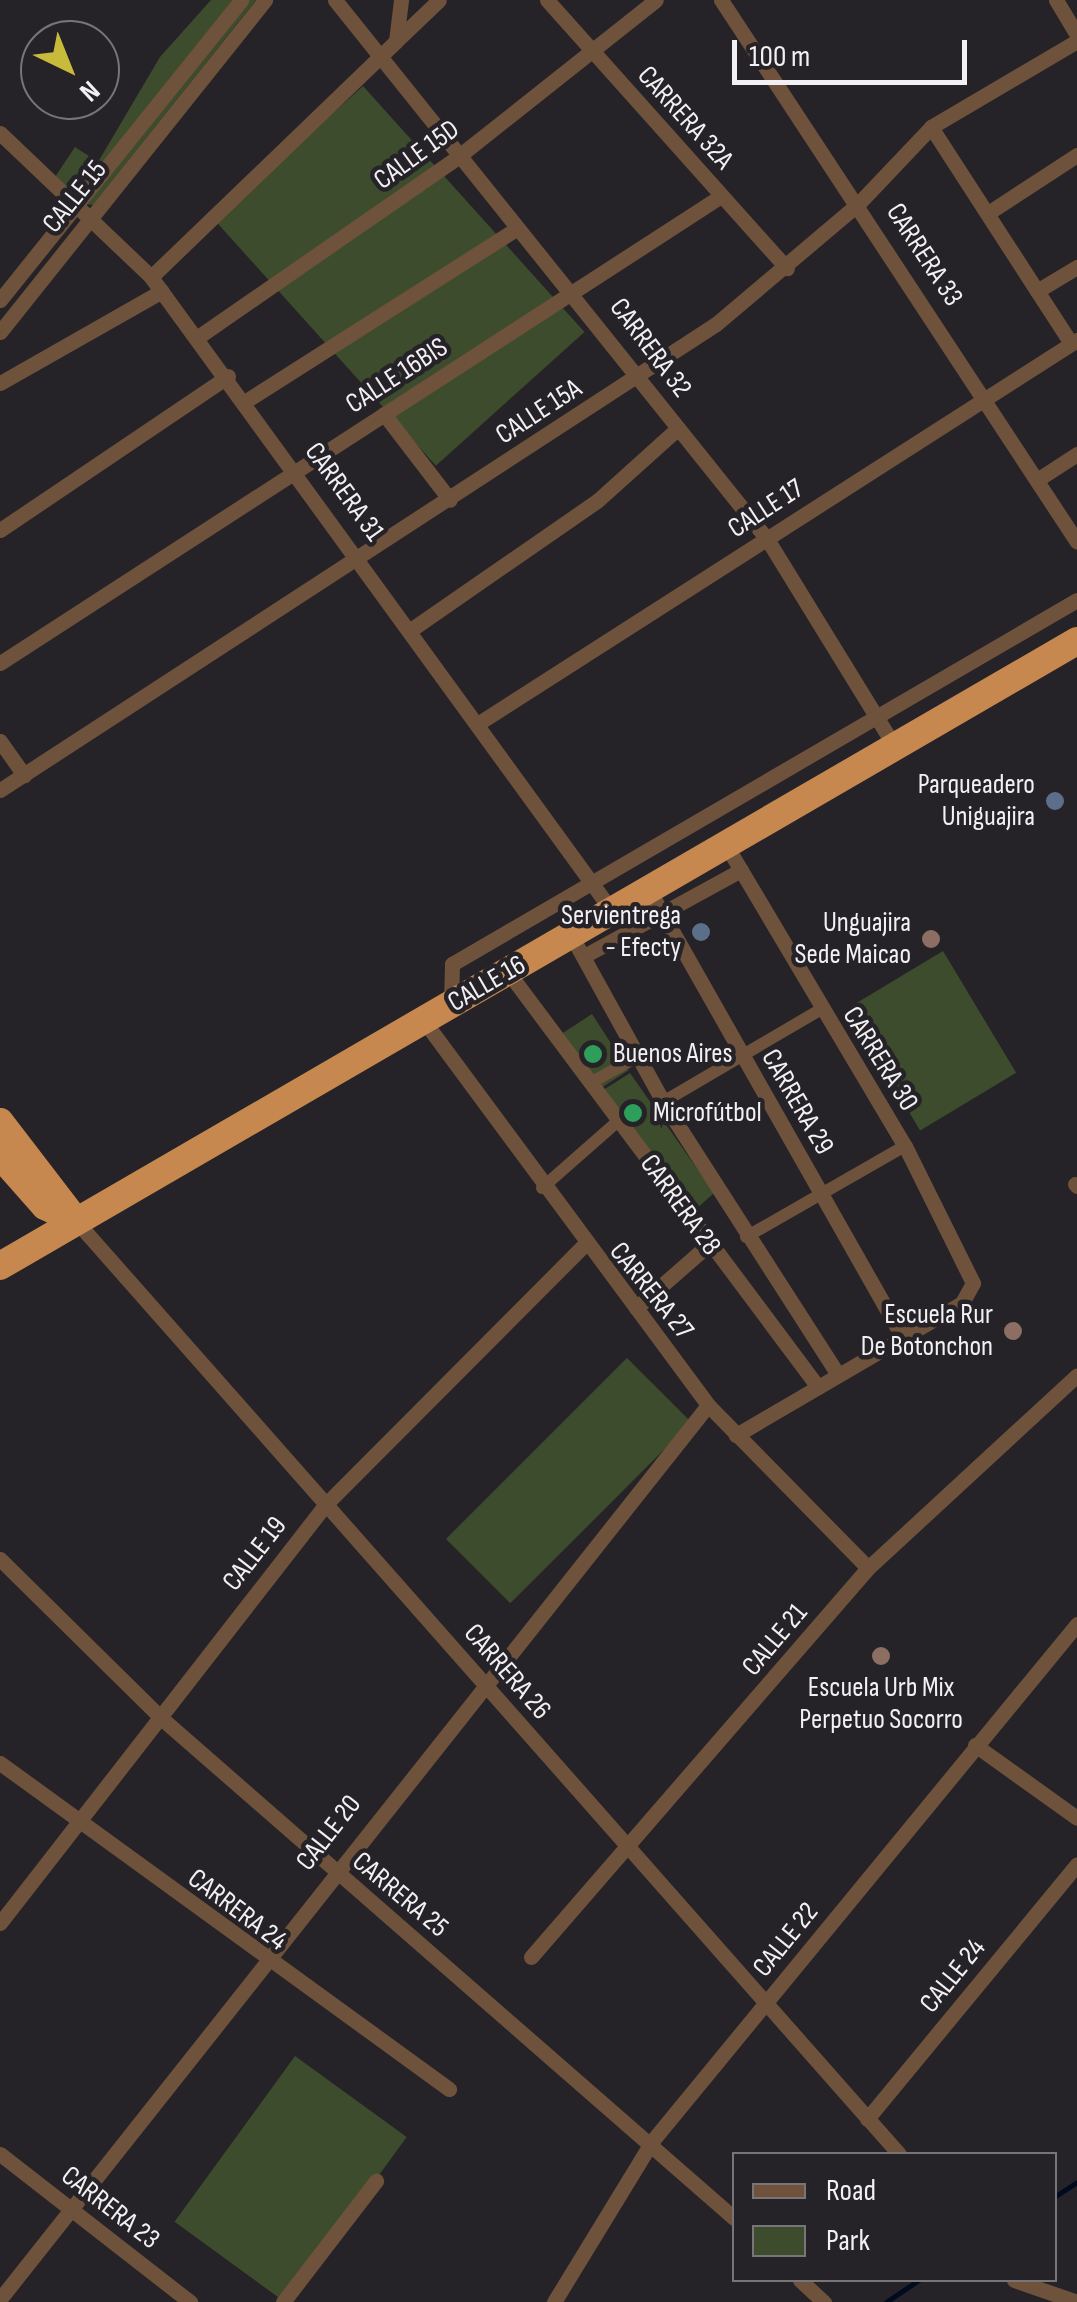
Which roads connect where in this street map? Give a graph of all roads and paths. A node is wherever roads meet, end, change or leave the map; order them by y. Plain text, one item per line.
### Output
1 (241, 0) edge
2 (264, 0) edge
3 (335, 0) edge
4 (401, 0) edge
5 (439, 0) edge
6 (546, 0) edge
7 (656, 0) edge
8 (721, 0) edge
9 (1056, 0) edge
10 (1077, 38) edge
11 (390, 47) junction
12 (593, 52) junction
13 (931, 127) junction
14 (0, 133) edge
15 (1077, 155) edge
16 (458, 156) junction
17 (722, 196) junction
18 (80, 201) junction
19 (859, 203) junction
20 (988, 213) junction
21 (94, 214) junction
22 (516, 228) junction
23 (1077, 267) edge
24 (786, 268) junction
25 (152, 277) junction
26 (575, 290) junction
27 (162, 291) junction
28 (1037, 291) junction
29 (0, 300) edge
30 (0, 332) edge
31 (198, 338) junction
32 (1074, 342) edge
33 (228, 376) junction
34 (641, 376) junction
35 (0, 383) edge
36 (988, 397) junction
37 (246, 401) junction
38 (384, 414) junction
39 (678, 428) junction
40 (1077, 454) edge
41 (297, 470) junction
42 (1040, 478) junction
43 (450, 500) junction
44 (0, 530) edge
45 (767, 538) junction
46 (1077, 542) edge
47 (361, 557) junction
48 (1077, 600) edge
49 (412, 630) junction
50 (1077, 641) edge
51 (0, 663) edge
52 (880, 717) junction
53 (482, 721) junction
54 (0, 741) edge
55 (895, 747) junction
56 (24, 775) junction
57 (0, 790) edge
58 (726, 845) junction
59 (741, 870) junction
60 (590, 878) junction
61 (654, 901) junction
62 (612, 911) junction
63 (578, 946) junction
64 (508, 972) junction
65 (451, 1005) junction
66 (820, 1010) junction
67 (424, 1021) junction
68 (638, 1056) junction
69 (741, 1056) junction
70 (592, 1082) junction
71 (663, 1102) junction
72 (619, 1120) junction
73 (0, 1122) edge
74 (905, 1146) junction
75 (0, 1155) edge
76 (542, 1188) junction
77 (821, 1192) junction
78 (76, 1222) junction
79 (746, 1237) junction
80 (708, 1245) junction
81 (583, 1246) junction
82 (0, 1266) edge
83 (636, 1308) junction
84 (903, 1338) junction
85 (838, 1375) junction
86 (1077, 1375) edge
87 (818, 1387) junction
88 (708, 1405) junction
89 (736, 1435) junction
90 (326, 1504) junction
91 (0, 1560) edge
92 (868, 1568) junction
93 (1077, 1624) edge
94 (481, 1681) junction
95 (160, 1717) junction
96 (975, 1745) junction
97 (0, 1763) edge
98 (1077, 1818) edge
99 (79, 1821) junction
100 (632, 1851) junction
101 (1077, 1864) edge
102 (331, 1870) junction
103 (0, 1923) edge
104 (531, 1957) dead end
105 (261, 1960) junction
106 (767, 2002) junction
107 (448, 2089) dead end
108 (868, 2119) junction
109 (653, 2140) junction
110 (898, 2152) edge
111 (0, 2154) edge
112 (376, 2182) dead end
113 (67, 2206) junction
114 (732, 2216) edge
115 (802, 2282) edge
116 (1020, 2282) edge
117 (0, 2299) edge
118 (190, 2302) edge
119 (284, 2302) edge
120 (554, 2302) edge
121 (824, 2302) edge
122 (1077, 2302) edge

1 - 18 street, CALLE 15
2 - 21 street, CALLE 15
3 - 11 street, CARRERA 32
4 - 11 street
5 - 11 street
6 - 12 street, CARRERA 32A
7 - 12 street, CALLE 15D
8 - 19 street, CARRERA 33
9 - 10 street
10 - 13 street, CALLE 15A
11 - 16 street, CARRERA 32
11 - 25 street
12 - 16 street, CALLE 15D
12 - 17 street, CARRERA 32A
13 - 19 street, CALLE 15A
13 - 20 street
14 - 18 street, CARRERA 31
15 - 20 street
16 - 22 street, CARRERA 32
16 - 31 street, CALLE 15D
17 - 24 street, CARRERA 32A
17 - 26 street, CALLE 16BIS
18 - 21 street, CARRERA 31
18 - 29 street, CALLE 15
19 - 24 street, CALLE 15A
19 - 36 street, CARRERA 33
20 - 28 street
21 - 25 street, CARRERA 31
21 - 30 street, CALLE 15
22 - 26 street, CARRERA 32
22 - 37 street
23 - 28 street
24 - 34 street, CALLE 15A
25 - 27 street, CARRERA 31
26 - 34 street, CARRERA 32
26 - 38 street, CALLE 16BIS
27 - 31 street, CARRERA 31
27 - 35 street
28 - 32 street
31 - 33 street, CARRERA 31
32 - 36 street, CALLE 17
33 - 37 street, CARRERA 31
33 - 44 street
34 - 39 street, CARRERA 32
34 - 43 street, CALLE 15A
36 - 42 street, CARRERA 33
36 - 45 street, CALLE 17
37 - 41 street, CARRERA 31
38 - 41 street, CALLE 16BIS
38 - 43 street
39 - 45 street, CARRERA 32
39 - 49 street
40 - 42 street
41 - 47 street, CARRERA 31
41 - 51 street, CALLE 16BIS
42 - 46 street, CARRERA 33
43 - 47 street, CALLE 15A
45 - 52 street, CARRERA 32
45 - 53 street, CALLE 17
47 - 49 street, CARRERA 31
47 - 56 street, CALLE 15A
48 - 52 street
49 - 53 street, CARRERA 31
50 - 55 highway, CALLE 16
52 - 55 street, CARRERA 32
52 - 60 street
53 - 60 street, CARRERA 31
54 - 56 street
55 - 58 highway, CALLE 16
56 - 57 street, CALLE 15A
58 - 59 street, CARRERA 30
58 - 61 highway, CALLE 16
59 - 61 street, CALLE 16
59 - 66 street, CARRERA 30
60 - 62 street, CARRERA 31
60 - 65 street
61 - 62 highway, CALLE 16
61 - 63 street, CALLE 16
61 - 69 street, CARRERA 29
62 - 63 highway, CALLE 16
63 - 64 highway, CALLE 16
63 - 68 street, CARRERA 28
64 - 65 highway, CALLE 16
64 - 70 street, CARRERA 28
65 - 67 highway, CALLE 16
66 - 69 street
66 - 74 street, CARRERA 30
67 - 76 street, CARRERA 27
67 - 78 highway, CALLE 16
68 - 70 street
68 - 71 street, CARRERA 28
69 - 71 street
69 - 77 street, CARRERA 29
70 - 72 street, CARRERA 28
71 - 79 street, CARRERA 28
72 - 76 street
72 - 80 street, CARRERA 28
73 - 78 highway
74 - 77 street
74 - 84 street, CARRERA 30
75 - 78 highway
76 - 81 street, CARRERA 27
77 - 79 street
77 - 84 street, CARRERA 29
78 - 82 highway, CALLE 16
78 - 90 street, CARRERA 26
79 - 85 street, CARRERA 28
80 - 83 street
80 - 87 street, CARRERA 28
81 - 83 street, CARRERA 27
81 - 90 street, CALLE 19
83 - 88 street, CARRERA 27
84 - 85 street
85 - 87 street
86 - 92 street, CALLE 21
87 - 89 street
88 - 89 street, CARRERA 27
88 - 94 street, CALLE 20
89 - 92 street, CARRERA 27
90 - 94 street, CARRERA 26
90 - 95 street, CALLE 19
91 - 95 street, CARRERA 25
92 - 100 street, CALLE 21
93 - 96 street, CALLE 22
94 - 100 street, CARRERA 26
94 - 102 street, CALLE 20
95 - 99 street, CALLE 19
95 - 102 street, CARRERA 25
96 - 98 street
96 - 106 street, CALLE 22
97 - 99 street, CARRERA 24
99 - 103 street, CALLE 19
99 - 105 street, CARRERA 24
100 - 104 street, CALLE 21
100 - 106 street, CARRERA 26
101 - 108 street, CALLE 24
102 - 105 street, CALLE 20
102 - 109 street, CARRERA 25
105 - 107 street, CARRERA 24
105 - 113 street, CALLE 20
106 - 108 street, CARRERA 26
106 - 109 street, CALLE 22
108 - 110 street, CARRERA 26
109 - 114 street, CARRERA 25
109 - 120 street, CALLE 22
111 - 113 street, CARRERA 23
112 - 119 street
113 - 117 street, CALLE 20
113 - 118 street, CARRERA 23
115 - 121 street
116 - 122 street

